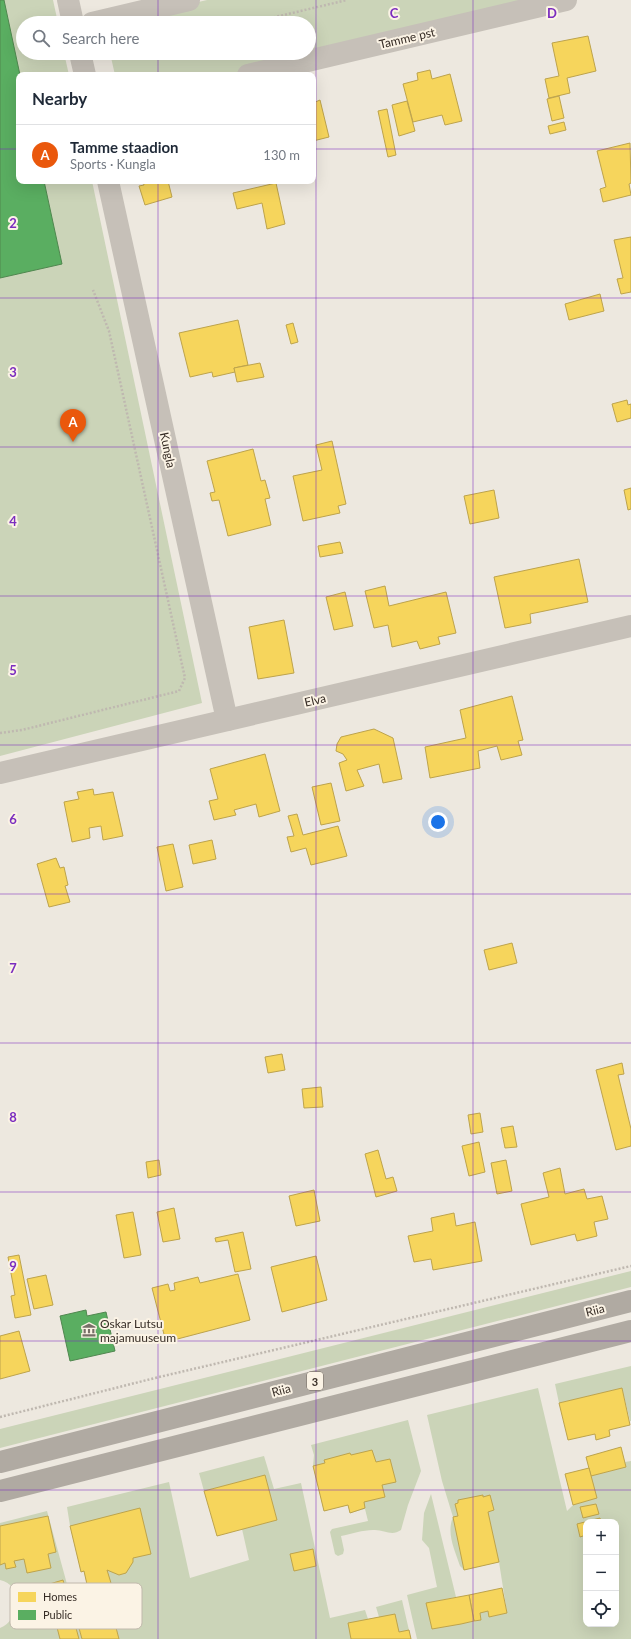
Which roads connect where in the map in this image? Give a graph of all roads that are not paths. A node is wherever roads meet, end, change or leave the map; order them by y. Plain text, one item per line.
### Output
1 (68, 0) edge
2 (189, 0) edge
3 (566, 0) edge
4 (71, 16) edge
5 (122, 16) edge
6 (316, 59) edge
7 (82, 60) edge
8 (312, 60) edge
9 (84, 72) edge
10 (261, 72) edge
11 (109, 184) edge
12 (631, 626) edge
13 (227, 720) junction
14 (0, 773) edge
15 (631, 1301) edge
16 (631, 1331) edge
17 (0, 1462) edge
18 (0, 1491) edge

1 - 4 street
2 - 5 street
3 - 6 street, Tamme pst
7 - 9 street
8 - 10 street, Tamme pst
11 - 13 street, Kungla
12 - 13 street, Elva
13 - 14 street, Elva
15 - 17 highway, Riia / 3
16 - 18 highway

